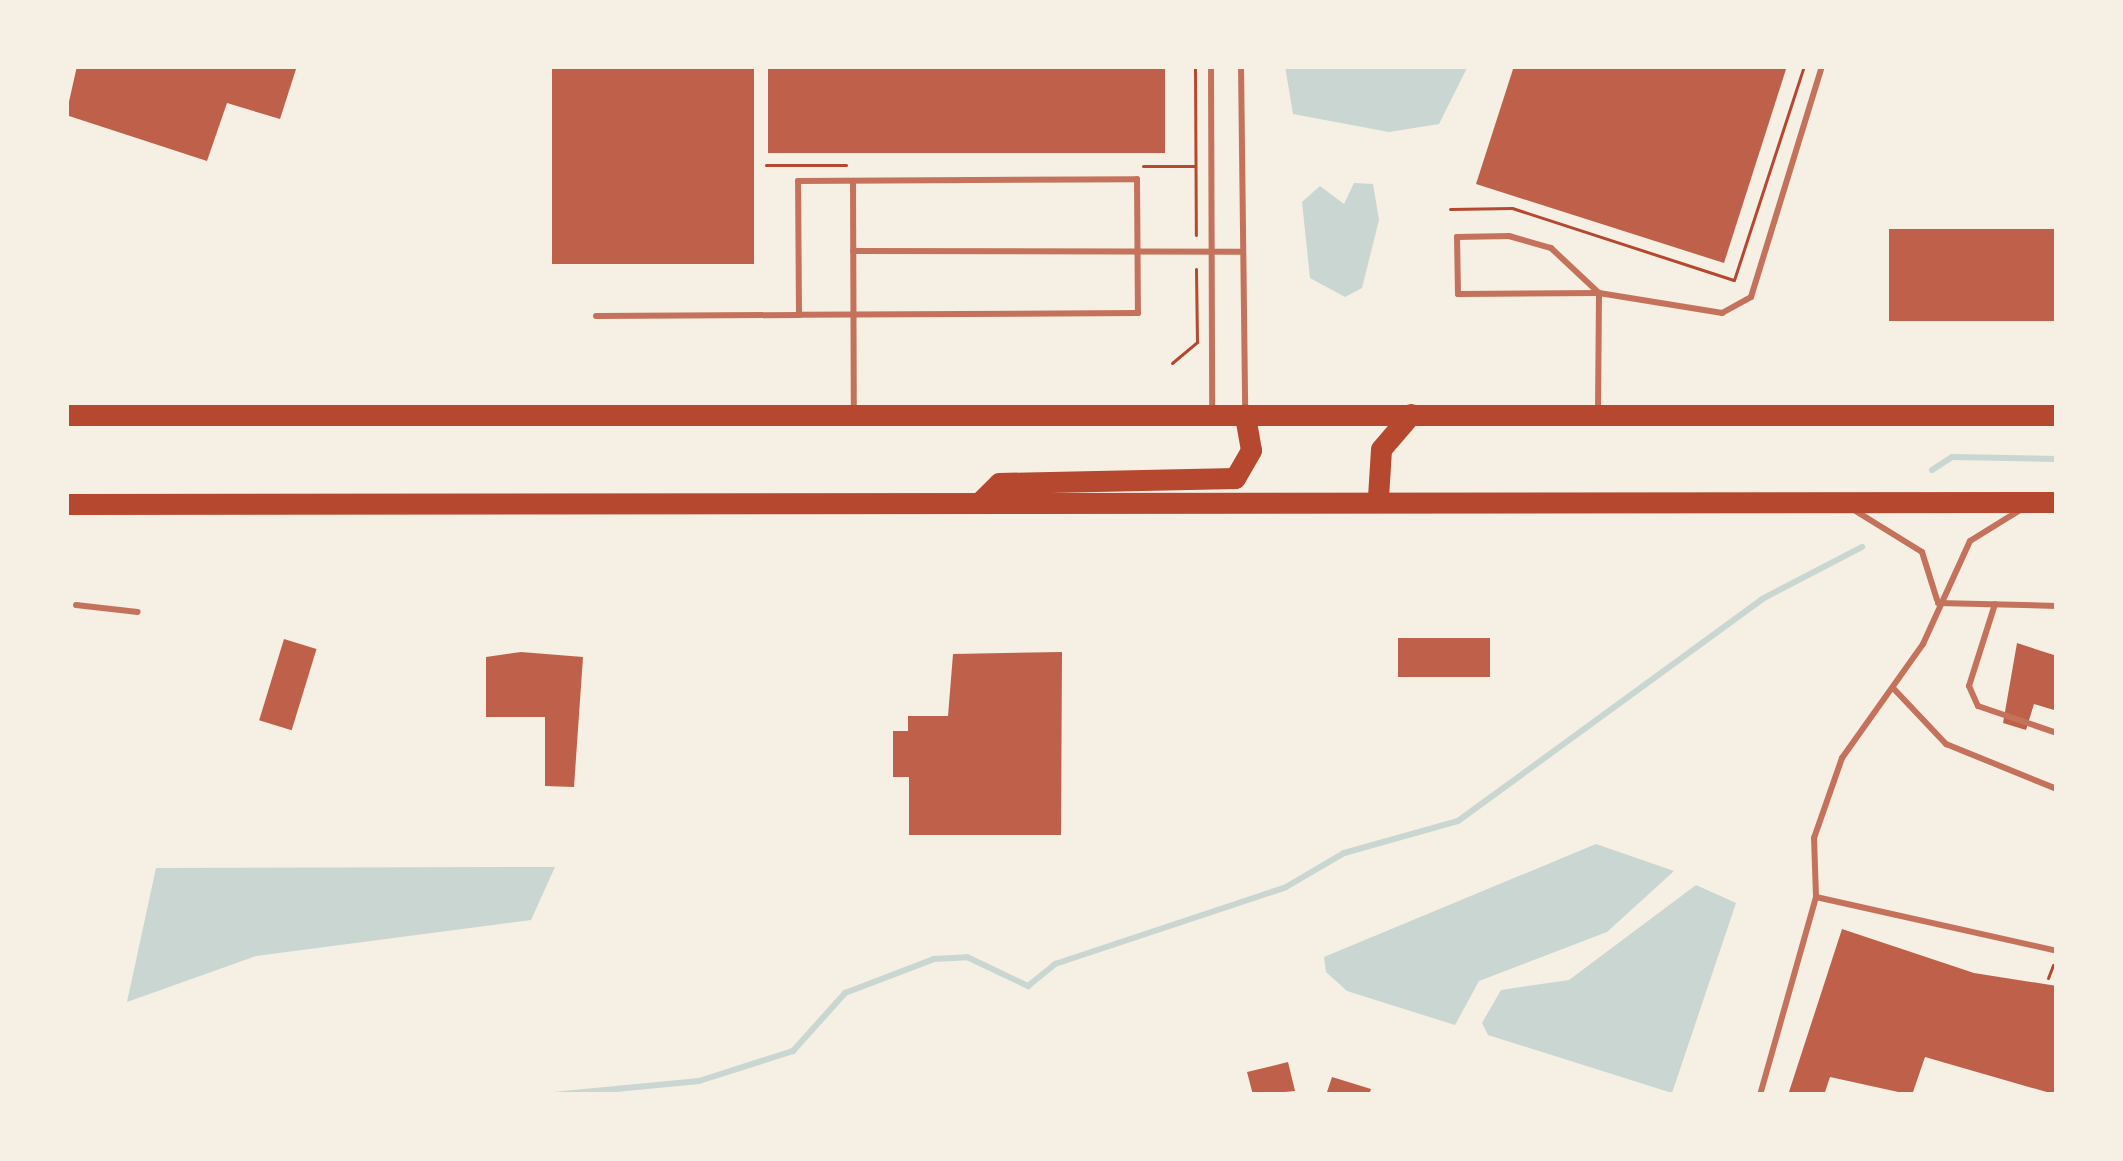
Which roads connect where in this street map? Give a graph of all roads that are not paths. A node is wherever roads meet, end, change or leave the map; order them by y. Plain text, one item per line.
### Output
1 (1210, 66) edge
2 (1241, 66) edge
3 (1822, 66) edge
4 (853, 181) junction
5 (853, 251) junction
6 (1138, 252) junction
7 (1210, 252) junction
8 (1243, 252) junction
9 (1599, 293) junction
10 (800, 315) junction
11 (854, 315) junction
12 (596, 316) dead end
13 (1598, 413) junction
14 (854, 414) junction
15 (1412, 414) junction
16 (66, 415) edge
17 (1212, 415) junction
18 (1245, 415) junction
19 (2057, 415) edge
20 (1378, 497) junction
21 (1834, 500) junction
22 (981, 501) junction
23 (2046, 502) edge
24 (66, 504) edge
25 (1937, 603) junction
26 (1995, 604) junction
27 (76, 605) dead end
28 (2057, 606) edge
29 (138, 612) dead end
30 (1894, 689) junction
31 (2057, 733) edge
32 (2057, 789) edge
33 (1816, 897) junction
34 (2057, 951) edge
35 (1760, 1095) edge

1 - 7 lane
2 - 8 lane
3 - 9 lane
4 - 5 lane
4 - 6 lane
4 - 10 lane
5 - 6 lane
5 - 11 lane
6 - 7 lane
6 - 11 lane
7 - 8 lane
7 - 17 lane
8 - 18 lane
9 - 9 lane
9 - 13 lane
10 - 11 lane
10 - 12 lane
11 - 14 lane
13 - 15 main road
13 - 19 main road
14 - 16 main road
14 - 17 main road
15 - 18 main road
15 - 20 main road
17 - 18 main road
18 - 22 main road
20 - 21 main road
20 - 22 main road
21 - 23 main road
21 - 25 lane
22 - 24 main road
23 - 25 lane
25 - 26 lane
25 - 30 lane
26 - 28 lane
26 - 31 lane
27 - 29 lane
30 - 32 lane
30 - 33 lane
33 - 34 lane
33 - 35 lane

